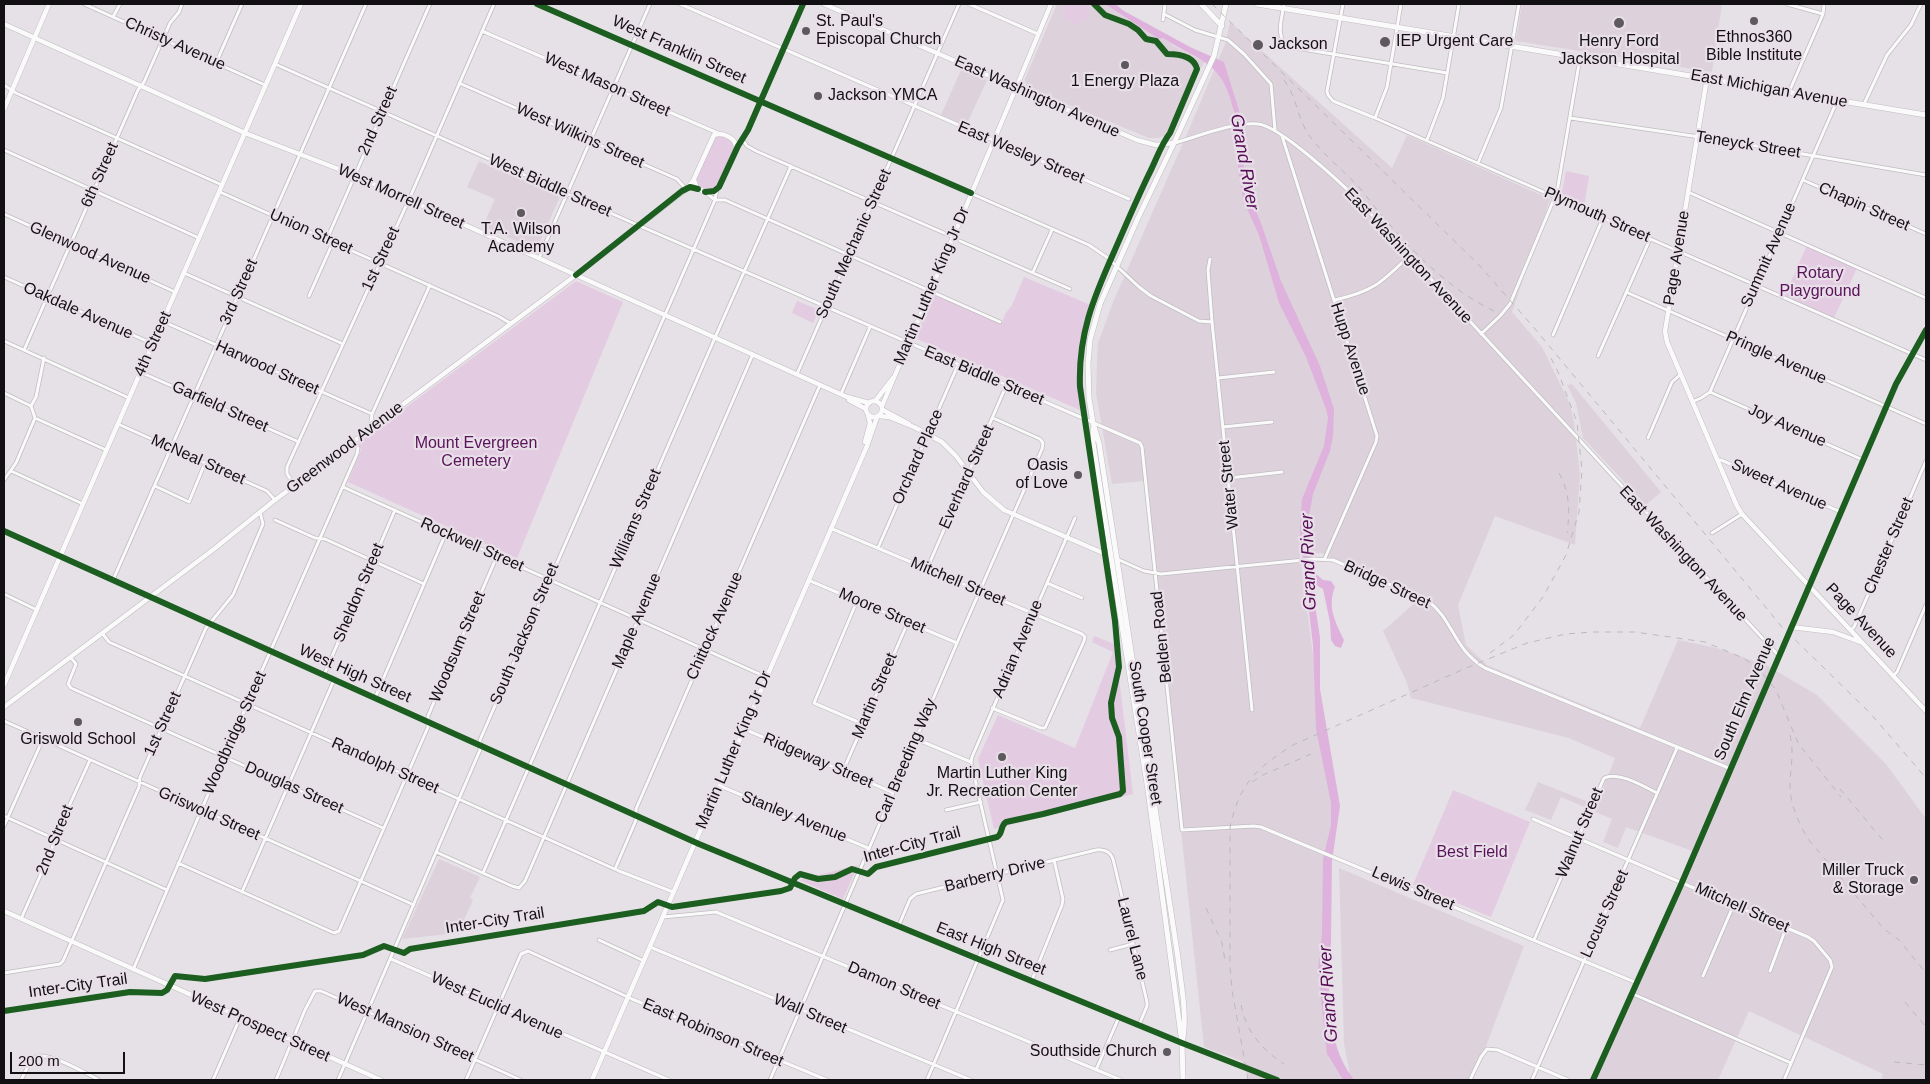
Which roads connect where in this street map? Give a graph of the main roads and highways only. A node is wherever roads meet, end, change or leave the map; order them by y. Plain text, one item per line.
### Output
1 (1202, 4) edge
2 (1226, 4) edge
3 (1257, 4) edge
4 (1284, 6) edge
5 (1222, 26) junction
6 (1926, 115) edge
7 (1093, 423) junction
8 (1110, 556) junction
9 (1118, 559) junction
10 (1182, 1043) junction
11 (1183, 1080) edge

1 - 5 main road
2 - 5 main road, South Cooper Street
3 - 4 main road, East Michigan Avenue
4 - 6 main road, East Michigan Avenue
5 - 7 main road, South Cooper Street
7 - 8 main road, South Cooper Street
7 - 9 main road, South Cooper Street
8 - 9 main road
8 - 10 main road, South Cooper Street
9 - 10 main road, South Cooper Street
10 - 11 main road, South Cooper Street

